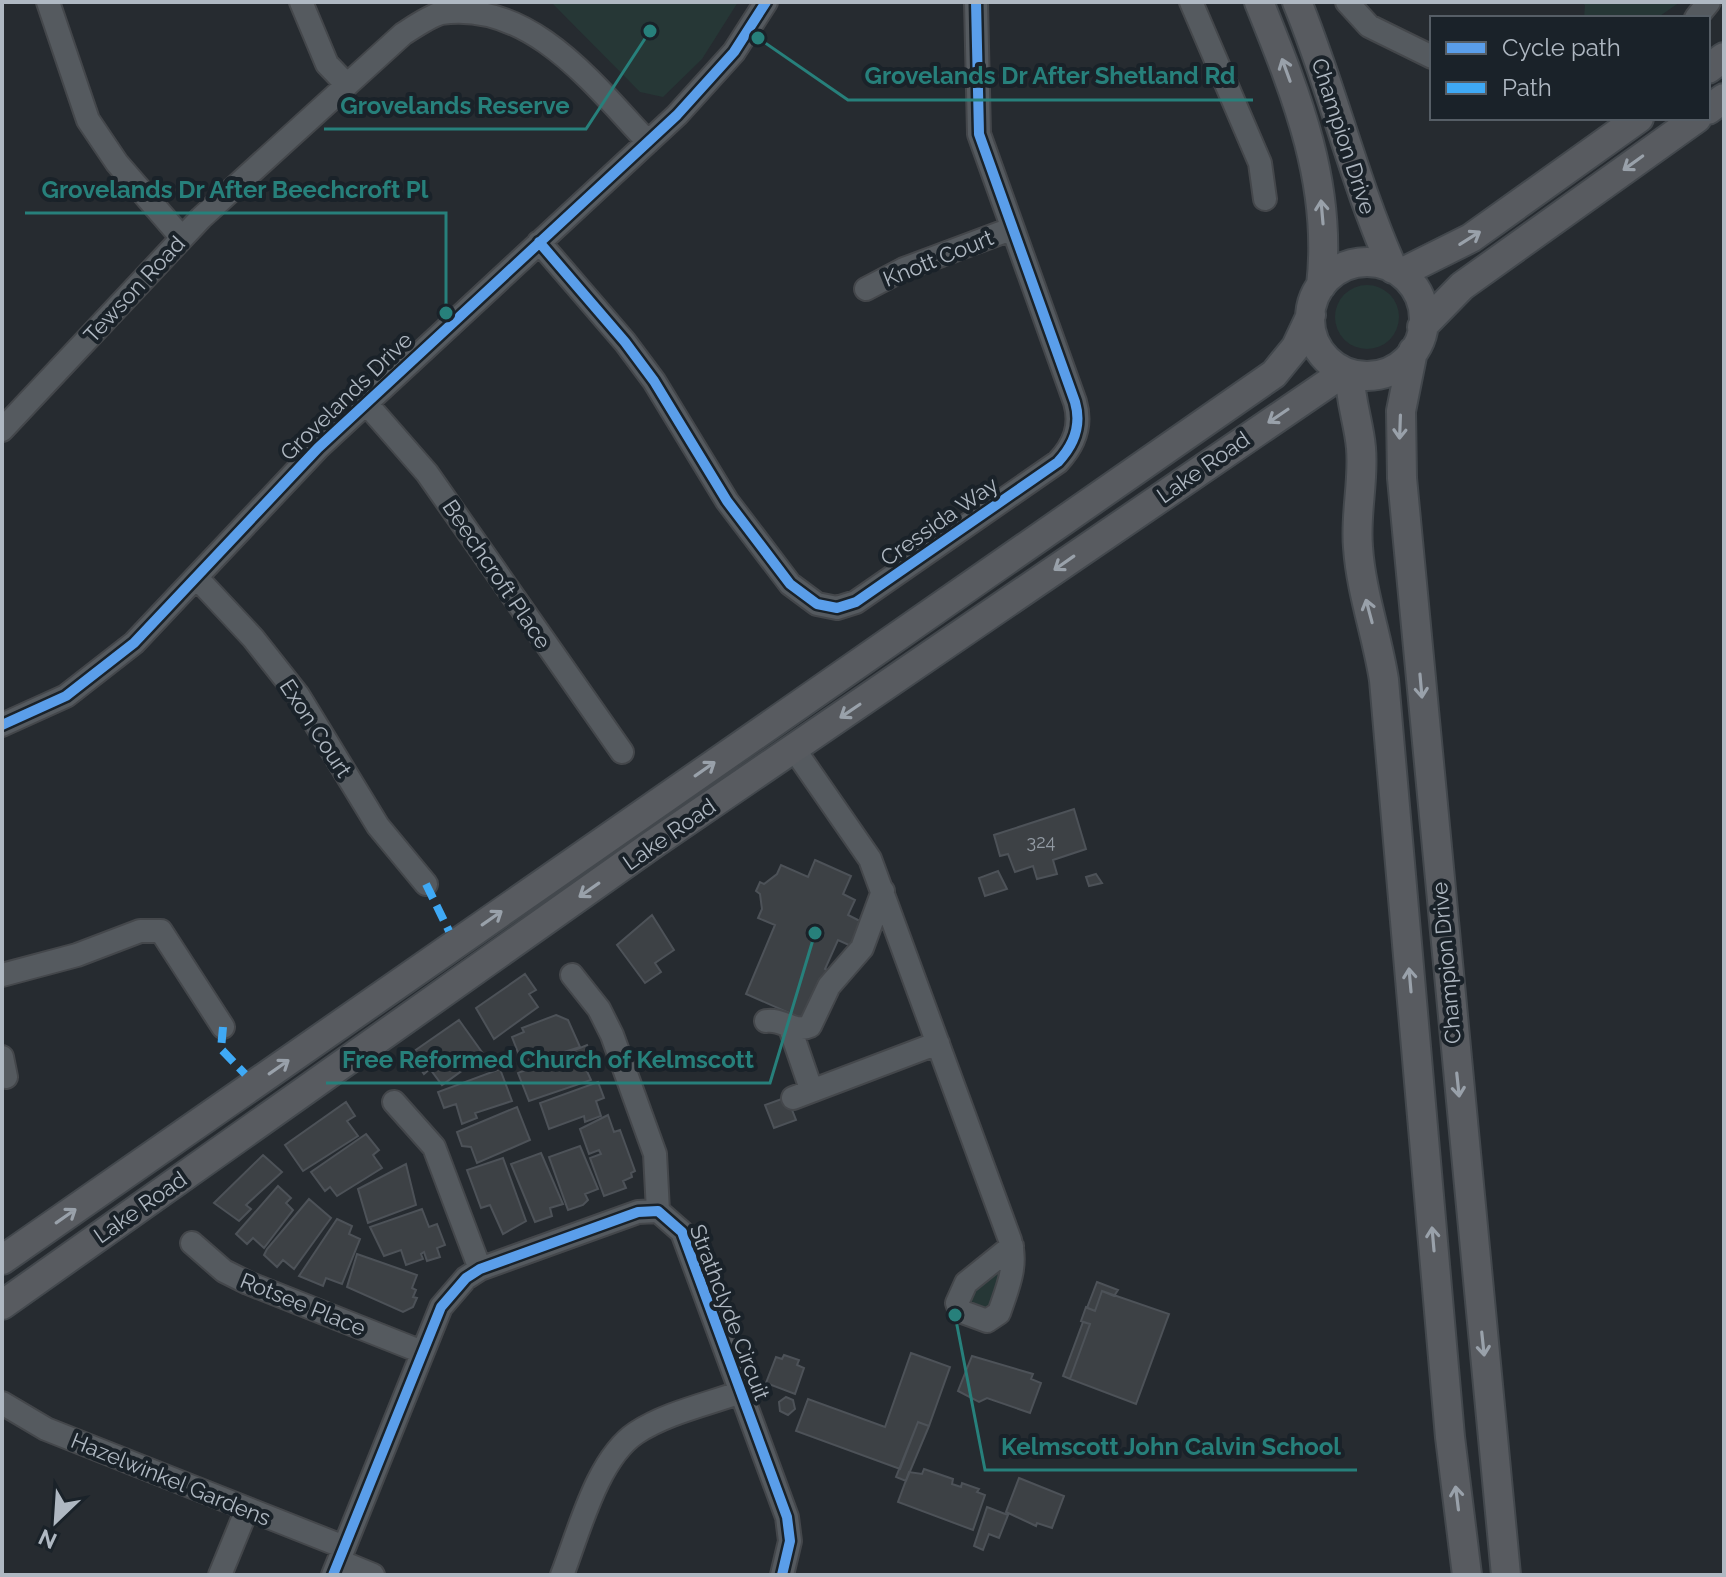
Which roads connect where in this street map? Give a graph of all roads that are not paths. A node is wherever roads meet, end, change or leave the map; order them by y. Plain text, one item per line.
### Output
1 (48, 2) edge
2 (301, 2) edge
3 (766, 2) edge
4 (976, 2) edge
5 (1191, 2) edge
6 (1259, 2) edge
7 (1297, 2) edge
8 (1347, 2) edge
9 (1430, 56) edge
10 (347, 85) junction
11 (1636, 120) edge
12 (1694, 120) edge
13 (648, 142) junction
14 (1265, 199) dead end
15 (1011, 229) junction
16 (182, 238) junction
17 (539, 242) junction
18 (1397, 271) junction
19 (1321, 286) junction
20 (866, 289) dead end
21 (1311, 315) junction
22 (1418, 339) junction
23 (1347, 374) junction
24 (365, 402) junction
25 (2, 430) edge
26 (197, 578) junction
27 (775, 720) junction
28 (2, 725) edge
29 (794, 749) junction
30 (622, 752) dead end
31 (426, 884) dead end
32 (883, 891) junction
33 (2, 975) edge
34 (572, 975) dead end
35 (766, 1021) dead end
36 (223, 1027) dead end
37 (790, 1028) junction
38 (938, 1043) junction
39 (394, 1102) dead end
40 (658, 1211) junction
41 (192, 1243) dead end
42 (1012, 1246) dead end
43 (2, 1260) edge
44 (480, 1269) junction
45 (2, 1305) edge
46 (422, 1352) junction
47 (741, 1392) junction
48 (2, 1403) edge
49 (247, 1509) junction
50 (339, 1561) edge
51 (220, 1575) edge
52 (373, 1575) edge
53 (562, 1575) edge
54 (782, 1575) edge
55 (1467, 1575) edge
56 (1506, 1575) edge

1 - 16 street
2 - 10 street
3 - 13 street, Grovelands Drive
4 - 15 street, Cressida Way
5 - 14 street
19 -> 6 main road, Champion Drive
7 - 18 main road, Champion Drive
8 - 9 street
10 - 13 street, Tewson Road
10 - 16 street, Tewson Road
18 -> 11 main road
12 -> 22 main road
13 - 17 street, Grovelands Drive
15 - 17 street, Cressida Way
15 - 20 street, Knott Court
16 - 25 street, Tewson Road
17 - 24 street, Grovelands Drive
18 - 19 main road
18 - 22 main road
19 - 21 main road
21 - 23 main road
21 - 27 main road, Lake Road
22 - 23 main road
22 -> 56 main road, Champion Drive
23 -> 29 main road, Lake Road
55 -> 23 main road, Champion Drive
24 - 26 street, Grovelands Drive
24 - 30 street, Beechcroft Place
26 - 28 street, Grovelands Drive
26 - 31 street, Exon Court
27 - 29 main road
43 -> 27 main road, Lake Road
29 - 32 street
29 -> 45 main road, Lake Road
32 - 37 street
32 - 38 street
33 - 36 street
34 - 40 street
35 - 37 street
37 - 38 street
38 - 42 street
39 - 44 street
40 - 44 street, Strathclyde Circuit
40 - 47 street, Strathclyde Circuit
41 - 46 street, Rotsee Place
44 - 46 street, Strathclyde Circuit
46 - 50 street, Strathclyde Circuit
47 - 53 street
47 - 54 street, Strathclyde Circuit
48 - 49 street, Hazelwinkel Gardens
49 - 50 street, Hazelwinkel Gardens
49 - 51 street
50 - 52 street, Hazelwinkel Gardens

